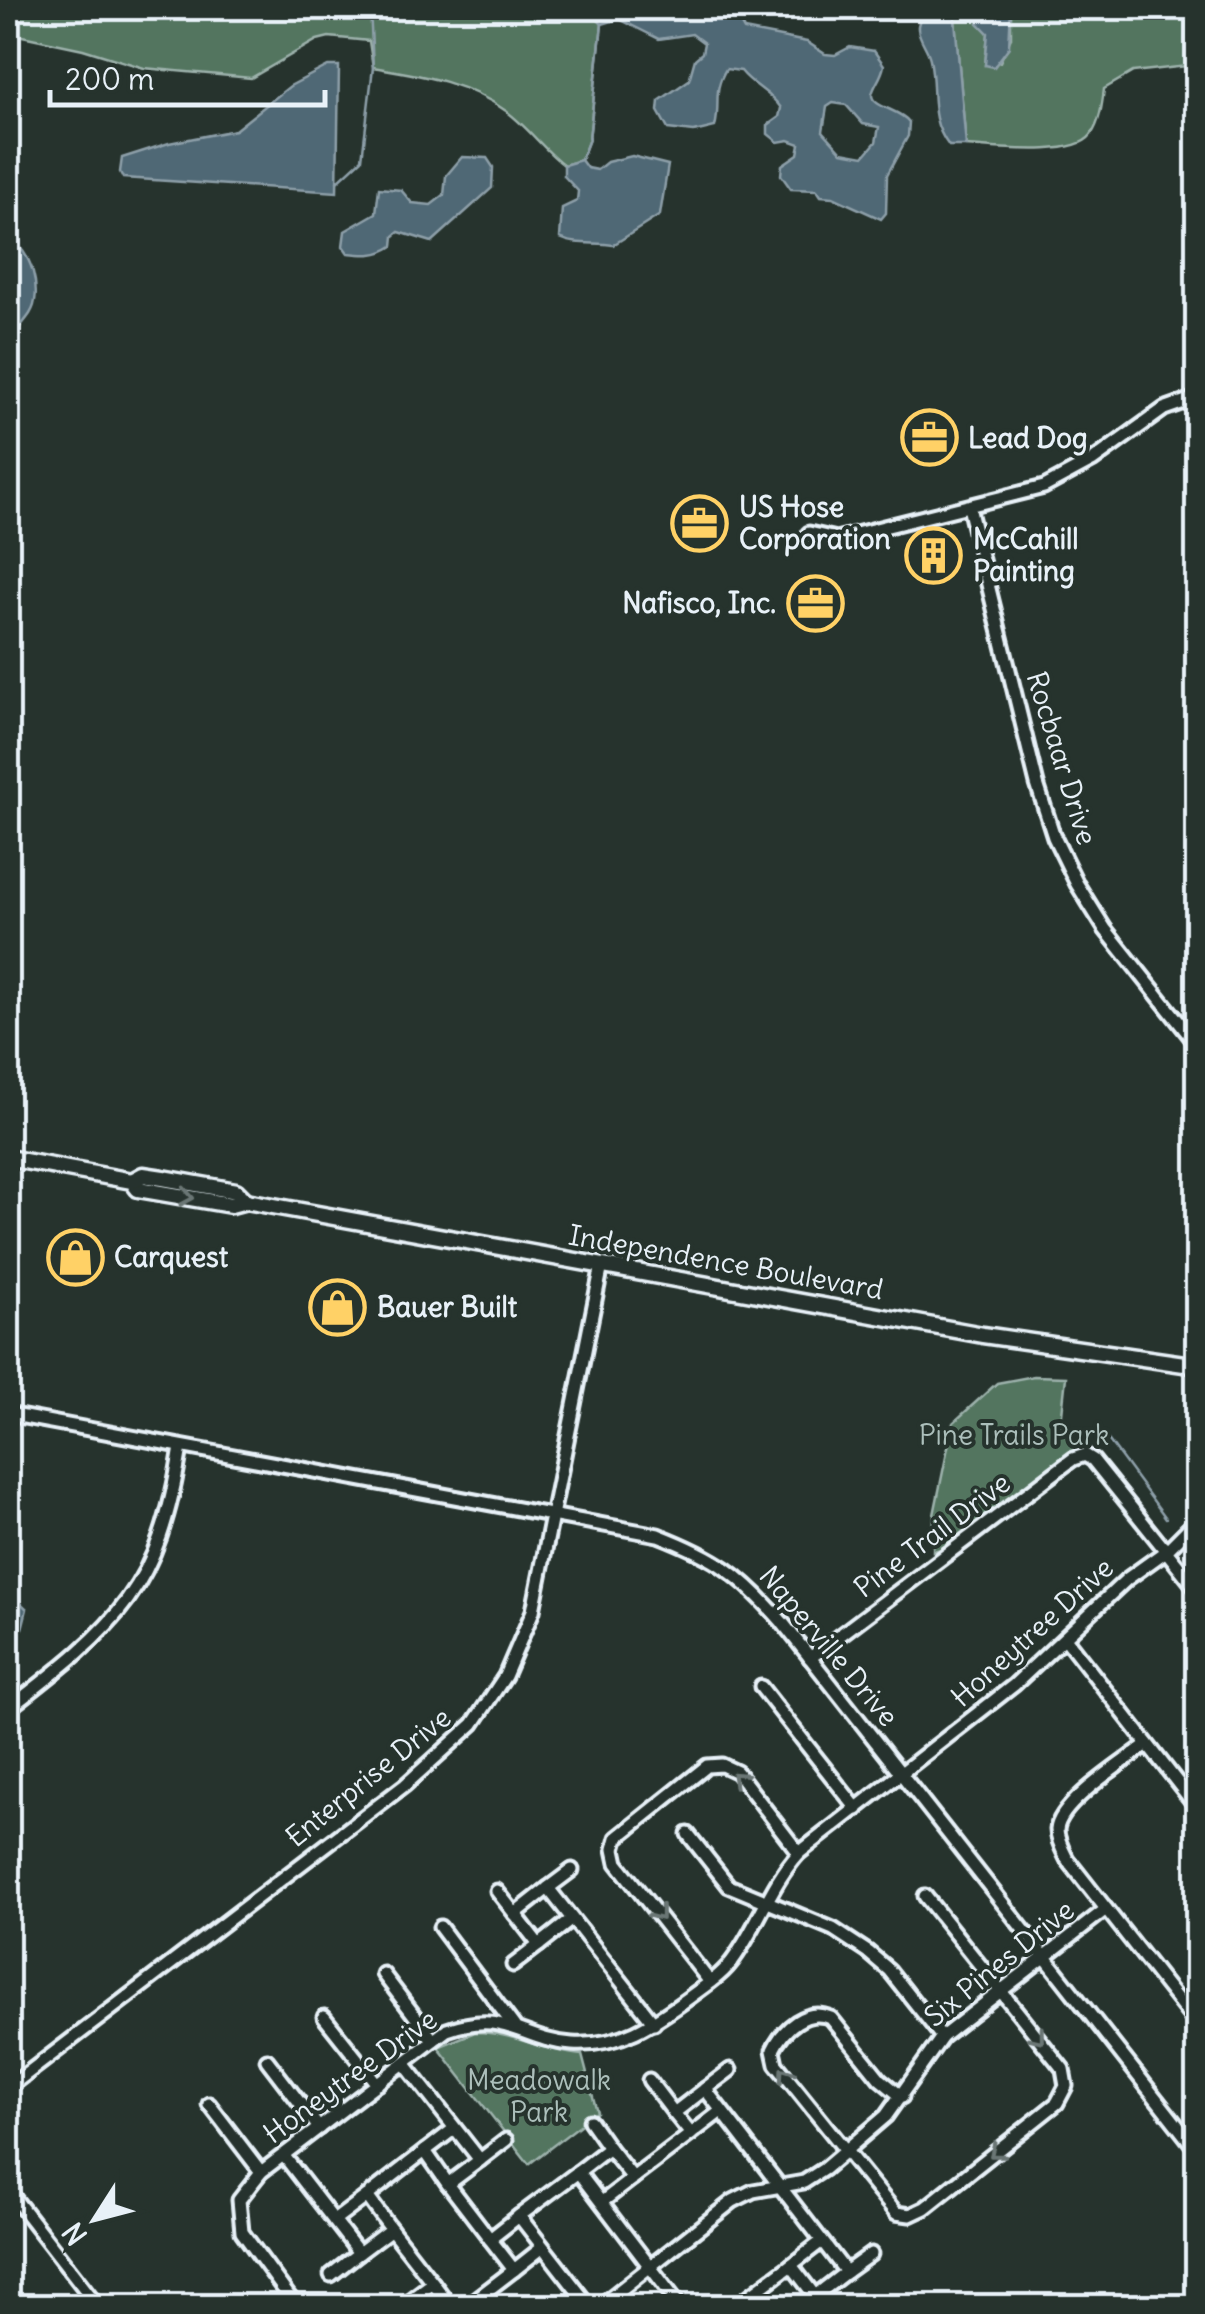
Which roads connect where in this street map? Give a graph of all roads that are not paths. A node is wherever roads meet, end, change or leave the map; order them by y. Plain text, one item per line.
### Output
1 (1198, 397) edge
2 (969, 508) junction
3 (810, 533) dead end
4 (1198, 1046) edge
5 (8, 1158) edge
6 (602, 1265) junction
7 (1198, 1366) edge
8 (8, 1414) edge
9 (181, 1447) junction
10 (552, 1513) junction
11 (1198, 1519) edge
12 (1166, 1551) junction
13 (1198, 1591) edge
14 (1065, 1638) junction
15 (810, 1658) junction
16 (762, 1687) dead end
17 (8, 1709) edge
18 (1147, 1744) junction
19 (902, 1774) junction
20 (1198, 1808) edge
21 (857, 1809) junction
22 (688, 1834) dead end
23 (799, 1853) junction
24 (572, 1870) dead end
25 (548, 1888) junction
26 (497, 1891) dead end
27 (925, 1896) dead end
28 (766, 1902) junction
29 (1106, 1909) junction
30 (515, 1914) junction
31 (572, 1919) junction
32 (440, 1927) dead end
33 (539, 1945) junction
34 (1046, 1957) junction
35 (514, 1965) dead end
36 (383, 1974) dead end
37 (710, 1982) junction
38 (1002, 1992) junction
39 (324, 2017) dead end
40 (654, 2023) junction
41 (514, 2026) junction
42 (1198, 2026) edge
43 (942, 2038) junction
44 (433, 2040) junction
45 (266, 2060) dead end
46 (404, 2063) junction
47 (730, 2070) dead end
48 (649, 2080) dead end
49 (377, 2084) junction
50 (8, 2088) edge
51 (705, 2089) junction
52 (902, 2097) junction
53 (208, 2104) dead end
54 (722, 2111) junction
55 (674, 2113) junction
56 (590, 2122) dead end
57 (318, 2128) junction
58 (455, 2128) junction
59 (691, 2134) junction
60 (506, 2140) dead end
61 (610, 2148) junction
62 (425, 2152) junction
63 (845, 2152) junction
64 (1198, 2152) edge
65 (284, 2156) junction
66 (480, 2160) junction
67 (261, 2172) junction
68 (578, 2172) junction
69 (632, 2178) junction
70 (448, 2184) junction
71 (779, 2186) junction
72 (8, 2190) edge
73 (367, 2196) junction
74 (602, 2202) junction
75 (519, 2216) junction
76 (334, 2222) junction
77 (391, 2229) junction
78 (490, 2239) junction
79 (822, 2241) junction
80 (543, 2248) junction
81 (359, 2253) junction
82 (871, 2254) dead end
83 (791, 2265) junction
84 (650, 2267) junction
85 (514, 2270) junction
86 (846, 2272) junction
87 (331, 2274) dead end
88 (432, 2283) junction
89 (819, 2301) edge
90 (98, 2306) edge
91 (296, 2306) edge
92 (402, 2306) edge
93 (450, 2306) edge
94 (467, 2306) edge
95 (589, 2306) edge
96 (600, 2306) edge
97 (680, 2306) edge
98 (736, 2306) edge

1 - 2 street
2 - 3 street
2 - 4 street, Rocbaar Drive
5 - 6 main road, Independence Boulevard
6 - 7 main road, Independence Boulevard
6 - 10 street, Enterprise Drive
8 - 9 street, Naperville Drive
9 - 10 street, Naperville Drive
9 - 17 street
10 - 15 street, Naperville Drive
10 - 50 street, Enterprise Drive
11 - 12 street, Honeytree Drive
12 - 13 street
12 - 14 street, Honeytree Drive
12 - 15 street, Pine Trail Drive
14 - 18 street
14 - 19 street, Honeytree Drive
15 - 19 street, Naperville Drive
16 - 21 street
18 - 20 street
18 - 29 street
19 - 21 street, Honeytree Drive
19 - 34 street, Naperville Drive
21 - 23 street, Honeytree Drive
22 - 28 street
23 - 28 street, Honeytree Drive
23 -> 37 street
24 - 25 street
25 - 30 street
25 - 31 street
26 - 30 street
27 - 38 street
28 - 37 street, Honeytree Drive
28 - 43 street
29 - 34 street, Six Pines Drive
29 - 42 street
30 - 33 street
31 - 33 street
31 - 40 street
32 - 41 street
33 - 35 street
34 - 38 street, Six Pines Drive
34 - 64 street, Naperville Drive
36 - 44 street
37 - 40 street, Honeytree Drive
38 - 43 street, Six Pines Drive
38 -> 63 street
39 - 49 street
40 - 41 street, Honeytree Drive
41 - 44 street, Honeytree Drive
43 - 52 street, Six Pines Drive
44 - 46 street, Honeytree Drive
45 - 57 street
46 - 49 street, Honeytree Drive
46 - 58 street
47 - 51 street
48 - 55 street
49 - 57 street, Honeytree Drive
51 - 54 street
51 - 55 street
52 - 63 street, Six Pines Drive
63 -> 52 street
53 - 67 street
54 - 59 street
54 - 71 street
55 - 59 street
56 - 61 street
57 - 65 street, Honeytree Drive
58 - 62 street
58 - 66 street
59 - 69 street
60 - 66 street
61 - 68 street
61 - 69 street
62 - 70 street
62 - 73 street
63 - 71 street, Six Pines Drive
65 - 67 street, Honeytree Drive
65 - 76 street
66 - 70 street
67 - 91 street, Honeytree Drive
68 - 74 street
68 - 75 street
69 - 74 street
70 - 78 street
71 - 79 street
71 - 84 street, Six Pines Drive
72 - 90 street
73 - 76 street
73 - 77 street
74 - 84 street
75 - 78 street
75 - 80 street
76 - 81 street
77 - 81 street
77 - 88 street
78 - 85 street
79 - 83 street
79 - 86 street
80 - 85 street
80 - 95 street
81 - 87 street
82 - 86 street
83 - 89 street
83 - 98 street
84 - 96 street, Six Pines Drive
84 - 97 street
85 - 94 street
86 - 89 street
88 - 92 street
88 - 93 street

